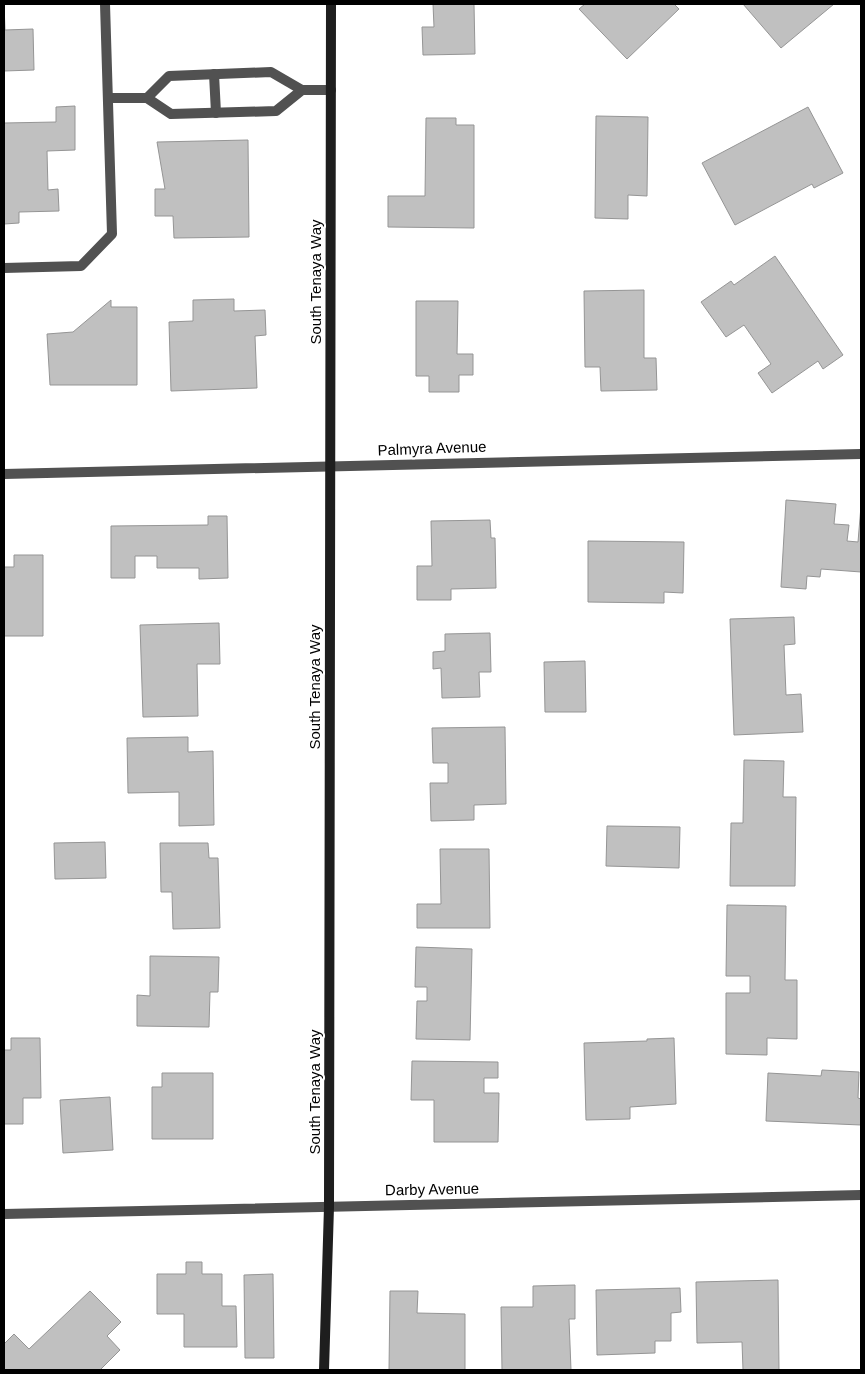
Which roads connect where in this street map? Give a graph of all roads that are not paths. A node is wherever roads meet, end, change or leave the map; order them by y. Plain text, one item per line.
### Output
1 (106, 4) edge
2 (331, 4) edge
3 (214, 74) junction
4 (302, 90) junction
5 (331, 90) junction
6 (108, 98) junction
7 (147, 98) junction
8 (216, 113) junction
9 (4, 268) edge
10 (861, 454) edge
11 (330, 466) junction
12 (4, 474) edge
13 (861, 1195) edge
14 (329, 1207) junction
15 (4, 1214) edge
16 (324, 1370) edge

1 - 6 street
2 - 5 street, South Tenaya Way
3 - 4 street
3 - 7 street
3 - 8 street
4 - 5 street
4 - 8 street
5 - 11 street, South Tenaya Way
6 - 7 street
6 - 9 street
7 - 8 street
10 - 11 street, Palmyra Avenue
11 - 12 street, Palmyra Avenue
11 - 14 street, South Tenaya Way
13 - 14 street, Darby Avenue
14 - 15 street, Darby Avenue
14 - 16 street, South Tenaya Way

